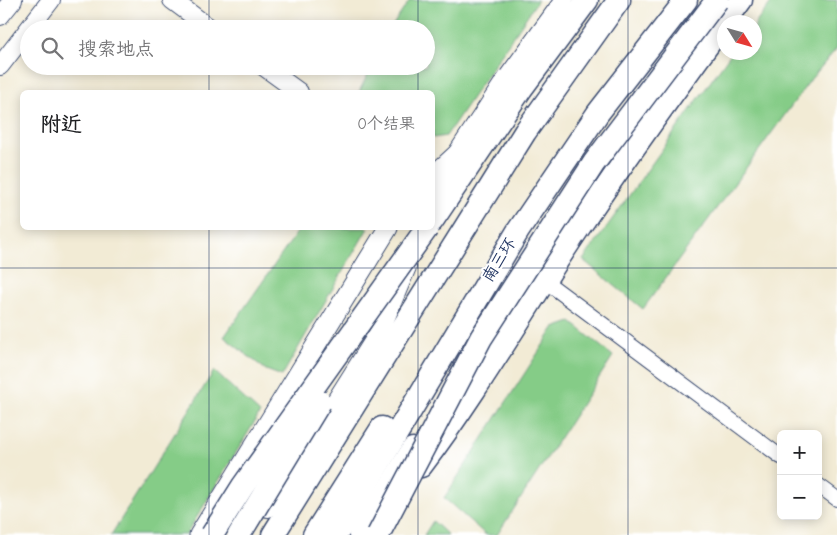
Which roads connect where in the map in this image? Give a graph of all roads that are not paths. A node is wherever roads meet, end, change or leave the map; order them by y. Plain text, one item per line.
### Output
1 (13, 0) edge
2 (51, 0) edge
3 (172, 0) edge
4 (564, 0) edge
5 (587, 0) edge
6 (618, 0) edge
7 (686, 0) edge
8 (717, 0) edge
9 (741, 0) edge
10 (0, 16) edge
11 (36, 20) edge
12 (200, 20) edge
13 (20, 40) edge
14 (0, 66) edge
15 (275, 75) edge
16 (296, 90) edge
17 (456, 155) junction
18 (435, 174) edge
19 (435, 210) edge
20 (475, 213) junction
21 (435, 214) edge
22 (387, 230) edge
23 (424, 230) edge
24 (425, 230) edge
25 (426, 230) edge
26 (518, 231) junction
27 (545, 281) junction
28 (481, 338) junction
29 (777, 454) edge
30 (822, 488) edge
31 (837, 499) edge
32 (199, 535) edge
33 (212, 535) edge
34 (239, 535) edge
35 (251, 535) edge
36 (273, 535) edge
37 (290, 535) edge
38 (314, 535) edge
39 (336, 535) edge
40 (360, 535) edge
41 (370, 535) edge
42 (378, 535) edge

1 - 10 street
2 - 11 street
3 - 12 street
4 - 17 street
5 - 21 highway
6 - 20 highway
7 - 26 highway, 南三环
8 - 28 highway, bridge
9 - 27 highway
13 - 14 street
15 - 16 street
17 - 18 main road
17 - 19 street
20 - 36 highway
20 - 37 highway
22 - 32 main road
23 - 33 highway, bridge
24 - 34 highway, bridge
25 - 35 street
26 - 38 highway
26 - 39 highway, 南三环
27 - 29 street
27 - 41 highway
28 - 40 highway, bridge
28 - 42 highway, bridge
30 - 31 street

